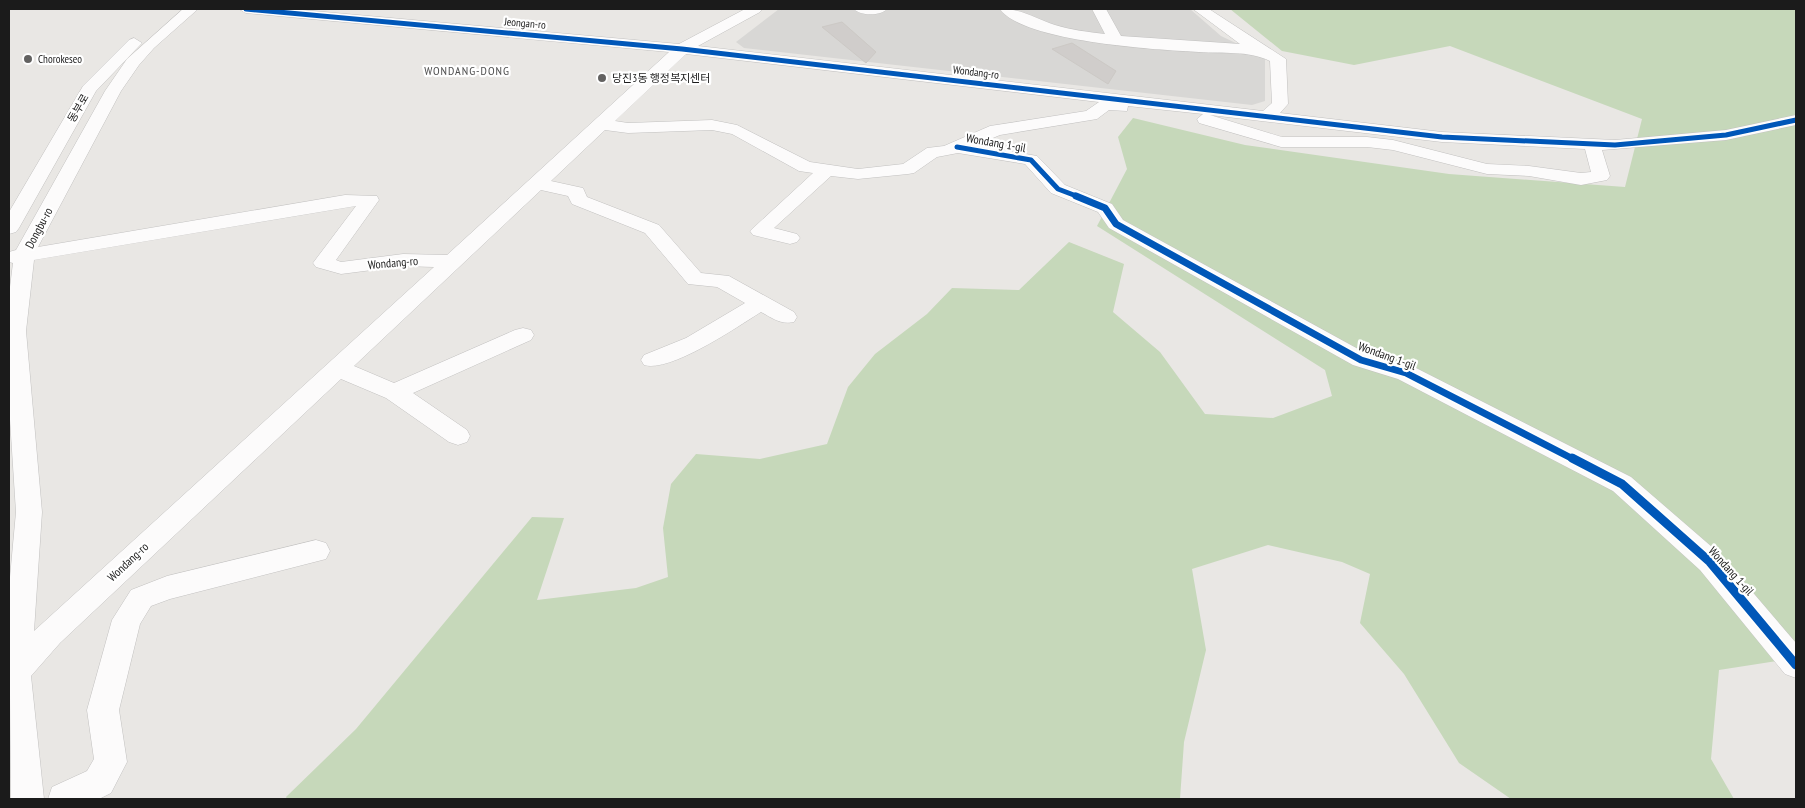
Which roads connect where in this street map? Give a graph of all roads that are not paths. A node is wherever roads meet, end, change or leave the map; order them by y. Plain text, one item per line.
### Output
1 (173, 9) edge
2 (191, 9) edge
3 (246, 9) edge
4 (755, 9) edge
5 (861, 9) edge
6 (880, 9) edge
7 (1007, 9) edge
8 (1099, 9) edge
9 (1200, 9) edge
10 (326, 12) edge
11 (714, 30) junction
12 (1115, 40) junction
13 (623, 43) junction
14 (682, 49) junction
15 (1257, 49) junction
16 (732, 54) junction
17 (663, 67) junction
18 (1083, 96) junction
19 (1268, 116) junction
20 (1097, 120) junction
21 (1796, 120) edge
22 (602, 124) junction
23 (1592, 144) junction
24 (957, 147) junction
25 (826, 170) junction
26 (538, 184) junction
27 (9, 228) edge
28 (790, 238) dead end
29 (16, 257) edge
30 (453, 261) junction
31 (760, 303) junction
32 (786, 317) dead end
33 (523, 335) dead end
34 (652, 360) dead end
35 (337, 368) junction
36 (394, 392) junction
37 (458, 436) dead end
38 (316, 551) dead end
39 (1796, 665) edge
40 (13, 674) edge
41 (27, 799) edge
42 (64, 799) edge

1 - 27 street, 동부로
2 - 29 street, Dongbu-ro
3 - 10 street, Jeongan-ro
4 - 11 street, Wondang-ro
5 - 6 street
7 - 12 street
8 - 12 street
9 - 15 street
10 - 13 street, Jeongan-ro
11 - 13 street
11 - 14 street, Wondang-ro
11 - 16 street
12 - 15 street
13 - 14 street, Jeongan-ro
13 - 17 street
14 - 16 street, Wondang-ro
14 - 17 street, Wondang-ro
15 - 19 street
16 - 18 street, Wondang-ro
17 - 22 street, Wondang-ro
18 - 19 street, Wondang-ro
18 - 20 street
19 - 23 street, Wondang-ro
20 - 23 street, Wondang 1-gil
20 - 24 street, Wondang 1-gil
21 - 23 street, Wondang-ro
22 - 25 street, Wondang 1-gil
22 - 26 street, Wondang-ro
24 - 25 street, Wondang 1-gil
24 - 39 street, Wondang 1-gil
25 - 28 street
26 - 30 street, Wondang-ro
26 - 31 street
29 - 30 street, Wondang-ro
29 - 40 street, Dongbu-ro
30 - 35 street, Wondang-ro
31 - 32 street
31 - 34 street
33 - 36 street
35 - 36 street
35 - 40 street, Wondang-ro
36 - 37 street
38 - 42 street
40 - 41 street

